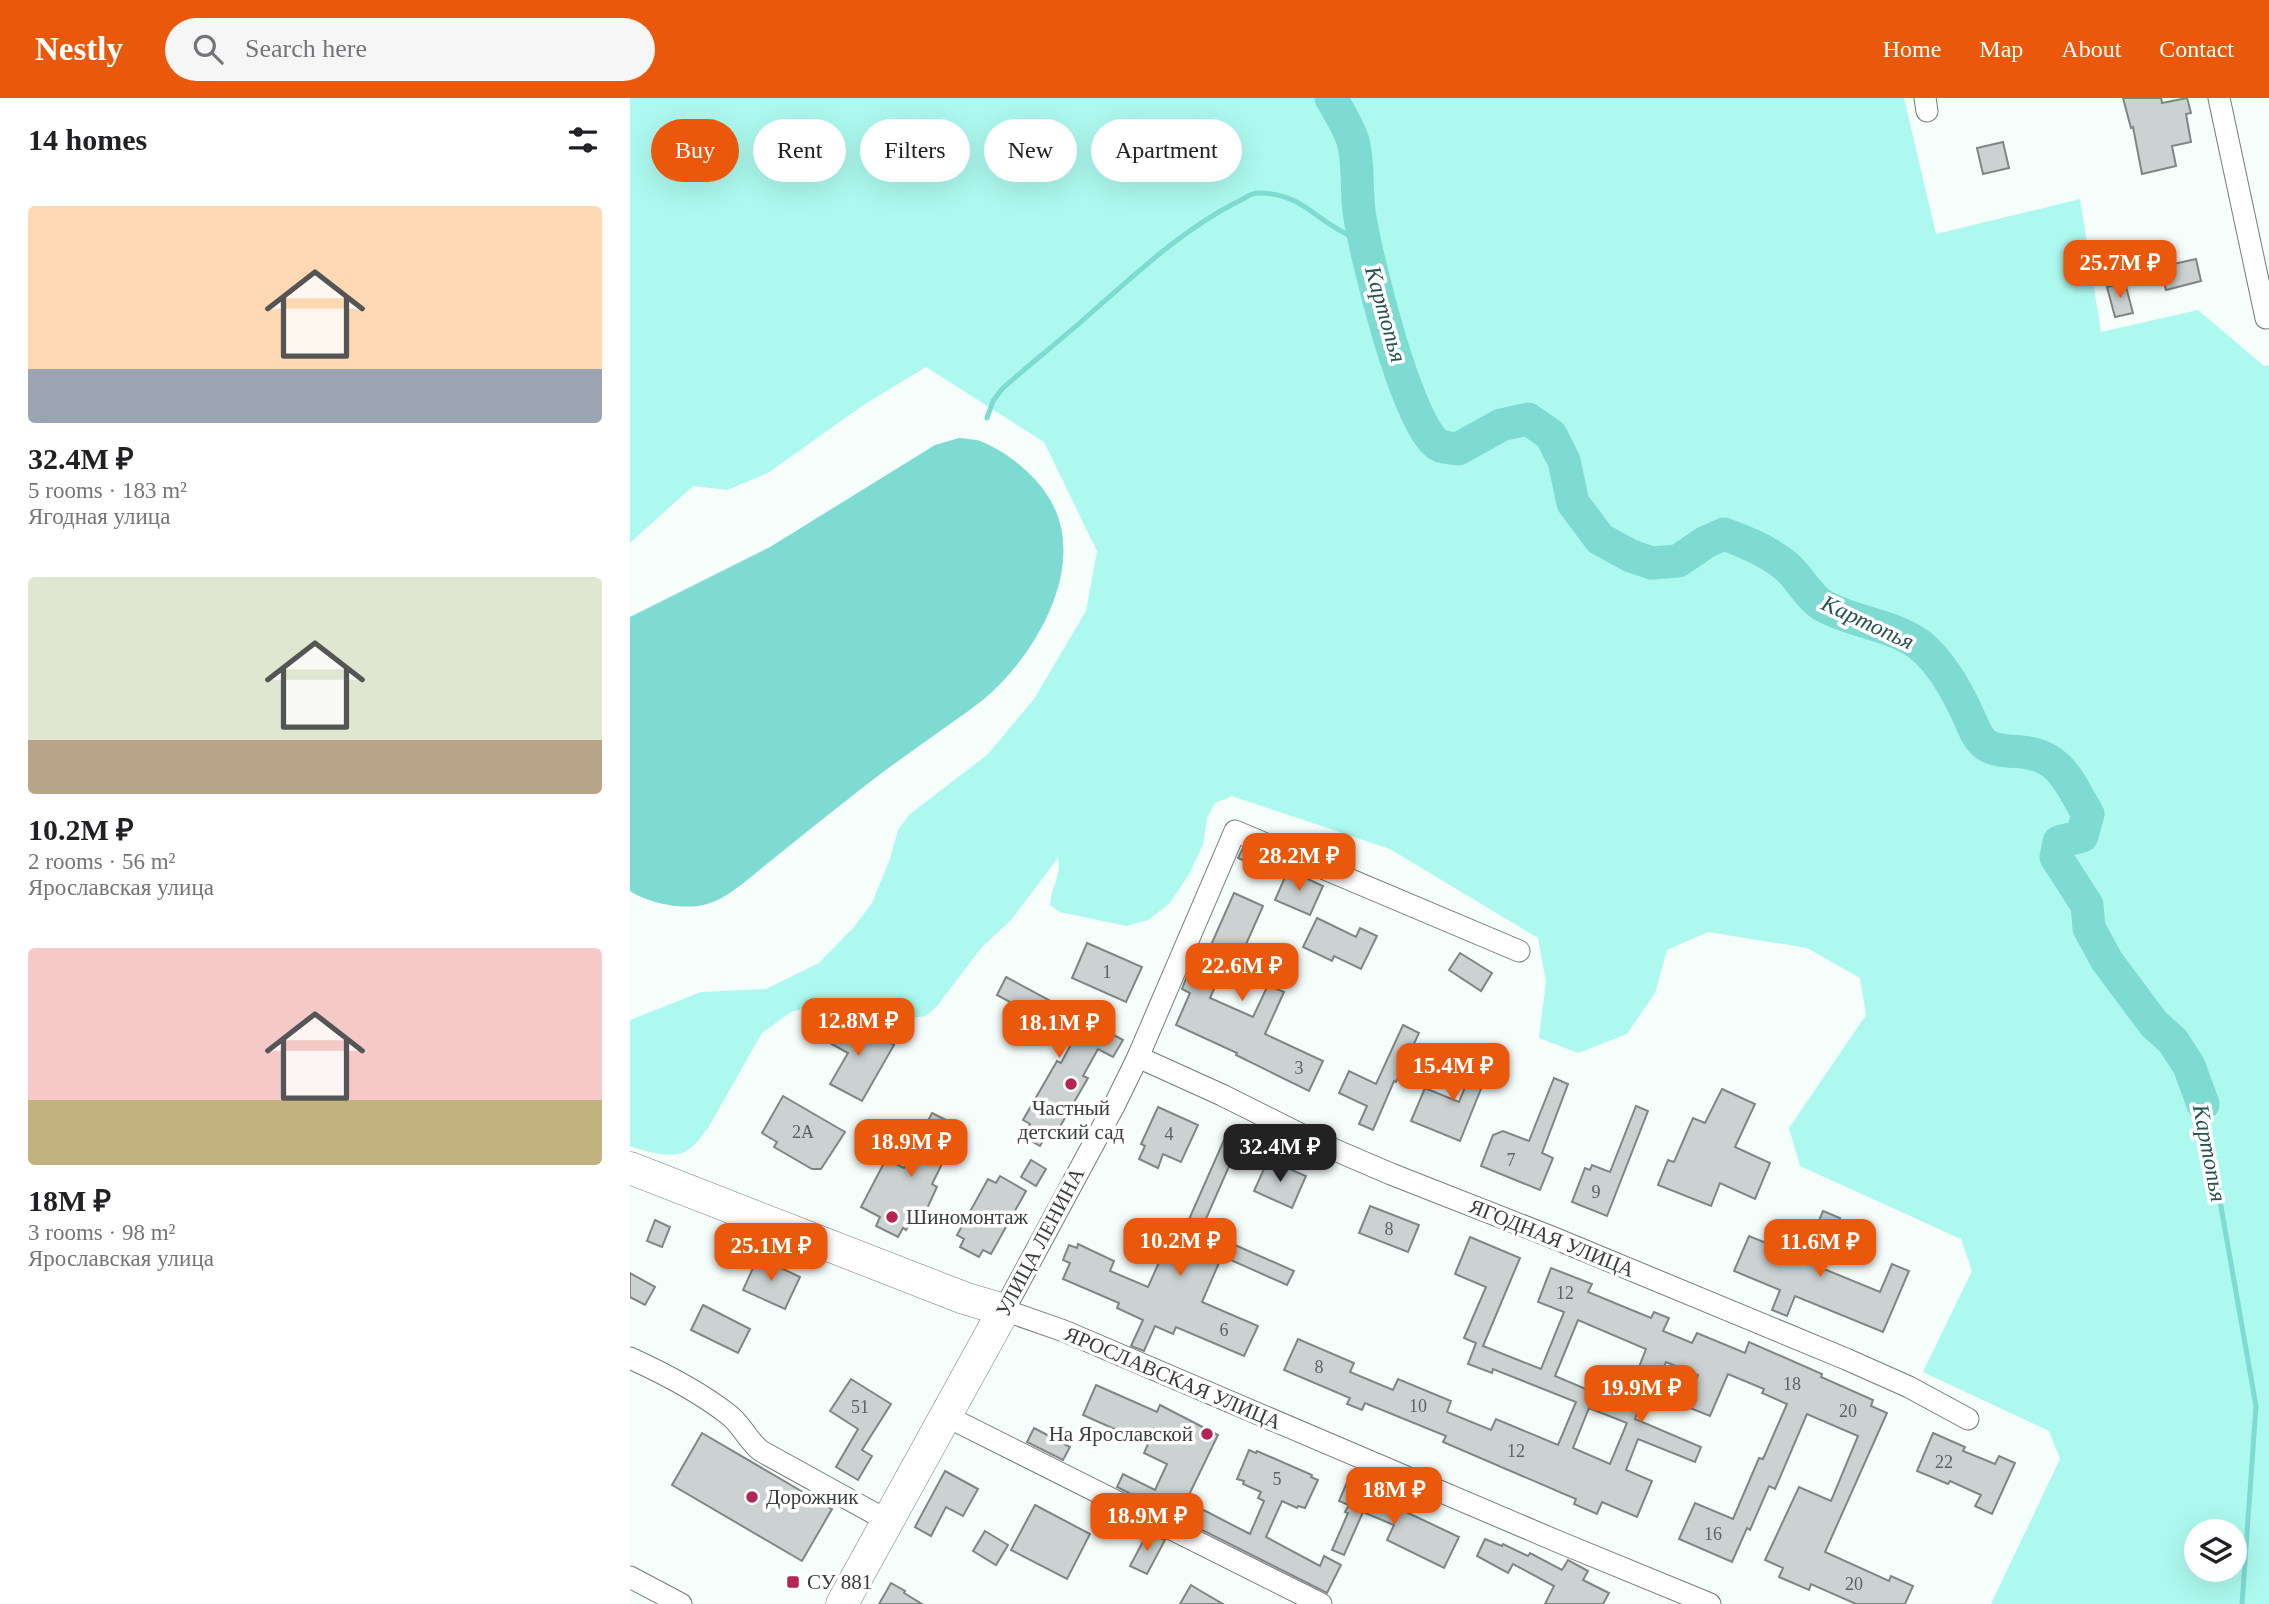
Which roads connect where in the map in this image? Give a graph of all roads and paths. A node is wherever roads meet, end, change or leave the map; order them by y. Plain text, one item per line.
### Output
1 (2219, 98) edge
2 (2266, 318) dead end
3 (1519, 951) dead end
4 (1138, 1057) junction
5 (630, 1168) edge
6 (1004, 1310) junction
7 (630, 1358) edge
8 (946, 1416) junction
9 (1968, 1419) dead end
10 (888, 1521) junction
11 (630, 1577) edge
12 (681, 1604) edge
13 (842, 1604) edge
14 (1321, 1604) edge
15 (1710, 1604) edge

1 - 2 street
3 - 4 street, УЛИЦА ЛЕНИНА
4 - 6 street, УЛИЦА ЛЕНИНА
4 - 9 street, ЯГОДНАЯ УЛИЦА
5 - 6 main road, ЯРОСЛАВСКАЯ УЛИЦА
6 - 8 main road, УЛИЦА ЛЕНИНА
6 - 15 street, ЯРОСЛАВСКАЯ УЛИЦА
7 - 10 street
8 - 10 main road, УЛИЦА ЛЕНИНА
8 - 14 street
10 - 13 main road, УЛИЦА ЛЕНИНА
11 - 12 street

